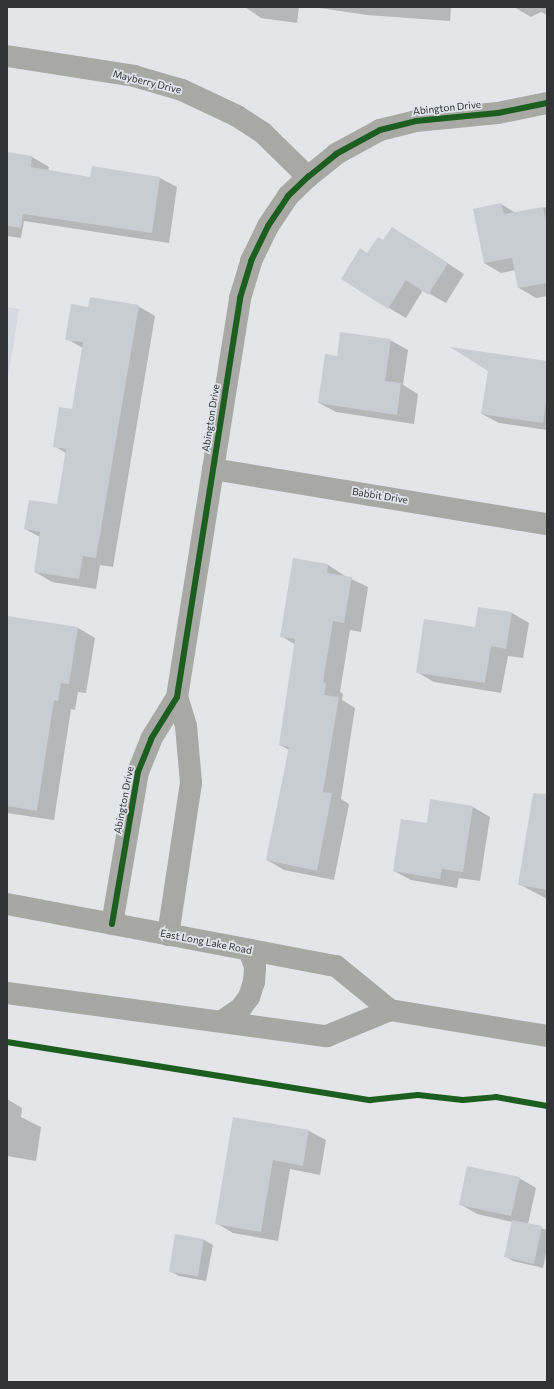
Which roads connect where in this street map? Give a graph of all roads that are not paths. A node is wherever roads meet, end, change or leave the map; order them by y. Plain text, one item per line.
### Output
1 (7, 56) edge
2 (547, 103) edge
3 (308, 176) junction
4 (213, 469) junction
5 (547, 524) edge
6 (177, 697) junction
7 (7, 904) edge
8 (112, 924) junction
9 (168, 935) junction
10 (249, 950) junction
11 (7, 993) edge
12 (390, 1010) junction
13 (222, 1021) junction
14 (547, 1036) edge

1 - 3 street, Mayberry Drive
2 - 3 street, Abington Drive
3 - 4 street, Abington Drive
4 - 5 street, Babbit Drive
4 - 6 street, Abington Drive
6 - 8 street, Abington Drive
6 - 9 street, Abington Drive
7 - 8 main road, East Long Lake Road
8 - 9 main road, East Long Lake Road
9 - 10 main road, East Long Lake Road
10 - 12 main road, East Long Lake Road
10 - 13 main road
11 - 13 main road
12 - 13 main road
12 - 14 main road, East Long Lake Road

